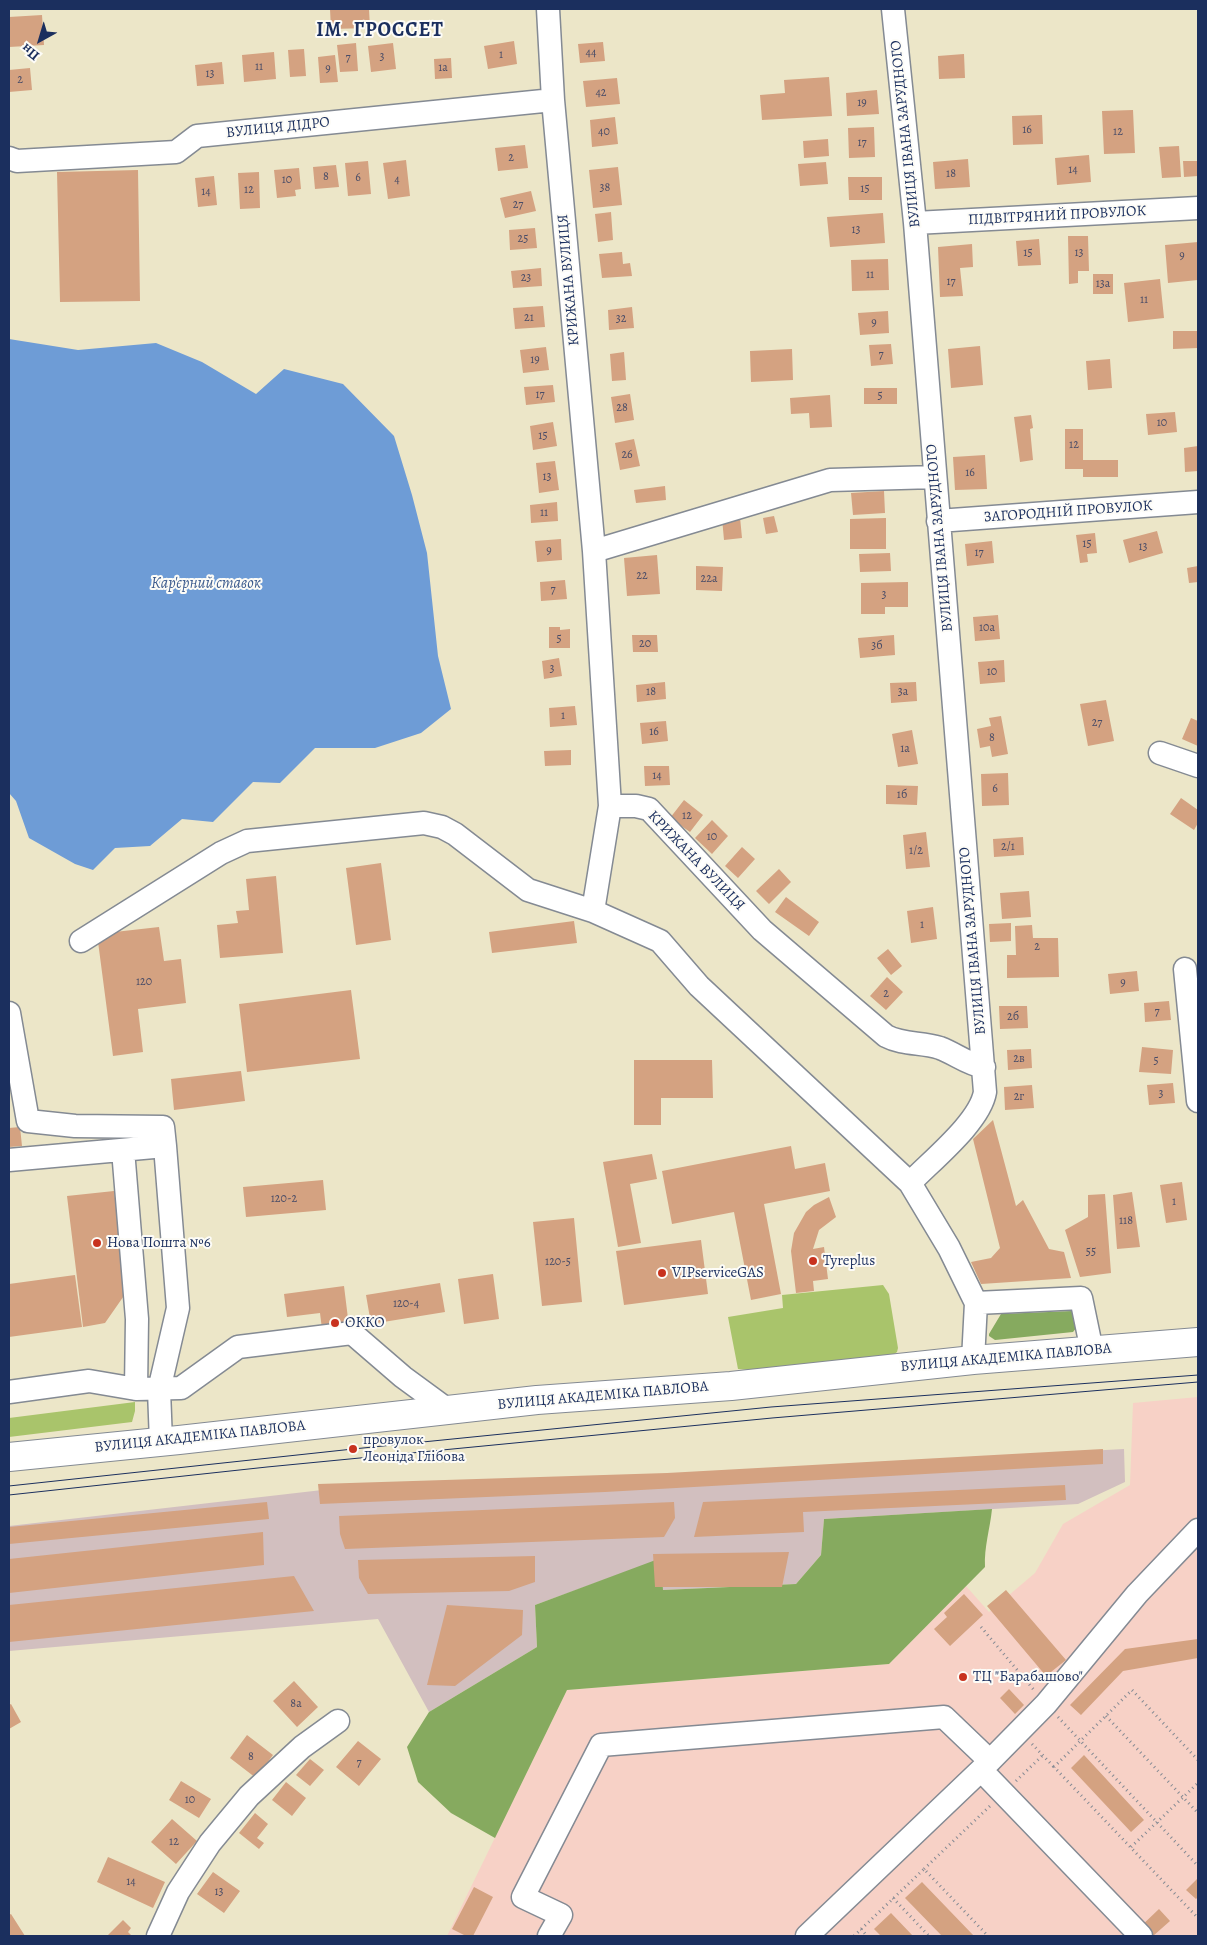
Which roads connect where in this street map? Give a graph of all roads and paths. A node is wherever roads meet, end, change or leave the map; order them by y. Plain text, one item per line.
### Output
1 (548, 9) edge
2 (893, 9) edge
3 (553, 100) junction
4 (9, 158) edge
5 (1198, 208) edge
6 (915, 222) junction
7 (935, 477) junction
8 (1198, 502) edge
9 (938, 521) junction
10 (594, 551) junction
11 (1160, 753) dead end
12 (1198, 766) edge
13 (610, 806) junction
14 (593, 911) junction
15 (81, 941) dead end
16 (1185, 969) dead end
17 (1193, 1002) edge
18 (9, 1013) edge
19 (984, 1067) junction
20 (1198, 1101) edge
21 (165, 1146) junction
22 (123, 1150) junction
23 (9, 1160) edge
24 (910, 1183) junction
25 (976, 1303) junction
26 (1198, 1342) edge
27 (1092, 1350) junction
28 (972, 1360) junction
29 (136, 1389) junction
30 (159, 1390) junction
31 (9, 1392) edge
32 (448, 1410) junction
33 (161, 1442) junction
34 (9, 1457) edge
35 (1198, 1530) edge
36 (981, 1627) dead end
37 (1046, 1704) junction
38 (1106, 1716) junction
39 (338, 1721) dead end
40 (1020, 1731) junction
41 (1081, 1740) junction
42 (1043, 1755) junction
43 (1198, 1760) edge
44 (986, 1765) junction
45 (1054, 1767) junction
46 (1198, 1783) edge
47 (1003, 1793) junction
48 (1183, 1797) junction
49 (1198, 1813) edge
50 (1157, 1822) junction
51 (1131, 1847) junction
52 (1198, 1866) edge
53 (924, 1869) junction
54 (893, 1898) junction
55 (1198, 1918) edge
56 (861, 1929) junction
57 (158, 1936) edge
58 (549, 1936) edge
59 (807, 1936) edge
60 (854, 1936) edge
61 (868, 1936) edge
62 (929, 1936) edge
63 (988, 1936) edge
64 (1141, 1936) edge

1 - 3 street, КРИЖАНА ВУЛИЦЯ
2 - 6 street, ВУЛИЦЯ ІВАНА ЗАРУДНОГО
3 - 4 street, ВУЛИЦЯ ДІДРО
3 - 10 street, КРИЖАНА ВУЛИЦЯ
5 - 6 street, ПІДВІТРЯНИЙ ПРОВУЛОК
6 - 7 street, ВУЛИЦЯ ІВАНА ЗАРУДНОГО
7 - 9 street, ВУЛИЦЯ ІВАНА ЗАРУДНОГО
7 - 10 street
8 - 9 street, ЗАГОРОДНІЙ ПРОВУЛОК
9 - 19 street, ВУЛИЦЯ ІВАНА ЗАРУДНОГО
10 - 13 street, КРИЖАНА ВУЛИЦЯ
11 - 12 street
13 - 14 street
13 - 19 street, КРИЖАНА ВУЛИЦЯ
14 - 15 street
14 - 24 street
16 - 17 street
17 - 20 street
18 - 21 street
19 - 24 street, ВУЛИЦЯ ІВАНА ЗАРУДНОГО
21 - 22 street
21 - 30 street
22 - 23 street
22 - 29 street
24 - 25 street
25 - 27 street
25 - 28 street
26 - 27 main road, ВУЛИЦЯ АКАДЕМІКА ПАВЛОВА
27 - 28 main road, ВУЛИЦЯ АКАДЕМІКА ПАВЛОВА
28 - 32 main road, ВУЛИЦЯ АКАДЕМІКА ПАВЛОВА
29 - 30 street
29 - 31 street
30 - 32 street
30 - 33 street
32 - 33 main road, ВУЛИЦЯ АКАДЕМІКА ПАВЛОВА
33 - 34 main road, ВУЛИЦЯ АКАДЕМІКА ПАВЛОВА
35 - 37 street
36 - 37 path
37 - 40 street
37 - 41 path
38 - 41 path
38 - 43 path
38 - 48 path
39 - 57 street
40 - 42 path
40 - 44 street
41 - 45 path
41 - 50 path
42 - 45 path
42 - 47 path
44 - 47 street
44 - 58 street
44 - 59 street
45 - 51 path
46 - 48 path
47 - 53 path
47 - 64 street
48 - 49 path
48 - 50 path
50 - 51 path
50 - 52 path
51 - 55 path
53 - 54 path
53 - 63 path
54 - 56 path
54 - 62 path
56 - 60 path
56 - 61 path

